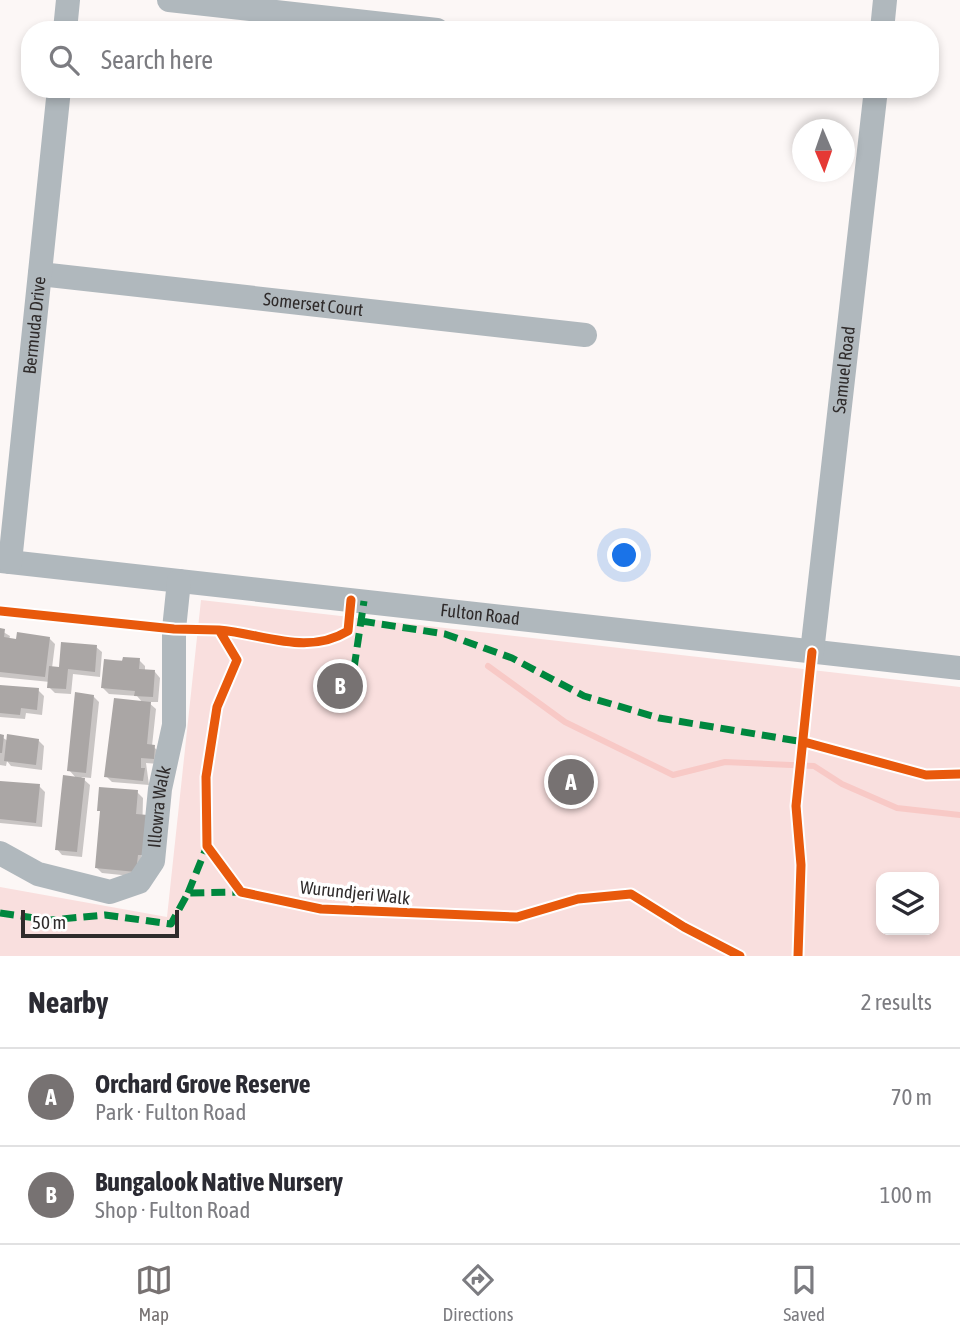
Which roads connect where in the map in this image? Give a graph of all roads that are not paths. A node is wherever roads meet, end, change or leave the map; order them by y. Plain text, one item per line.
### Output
1 (68, 0) edge
2 (169, 0) edge
3 (886, 0) edge
4 (66, 21) edge
5 (357, 21) edge
6 (883, 21) edge
7 (58, 98) edge
8 (875, 98) edge
9 (40, 274) junction
10 (585, 335) dead end
11 (5, 562) edge
12 (179, 581) junction
13 (812, 652) junction
14 (960, 668) edge
15 (0, 853) edge

1 - 4 street
2 - 5 street
3 - 6 street
7 - 9 street, Bermuda Drive
8 - 13 street, Samuel Road
9 - 10 street, Somerset Court
9 - 11 street, Bermuda Drive
11 - 12 street, Fulton Road
12 - 13 street, Fulton Road
12 - 15 street, Illowra Walk
13 - 14 street, Fulton Road

